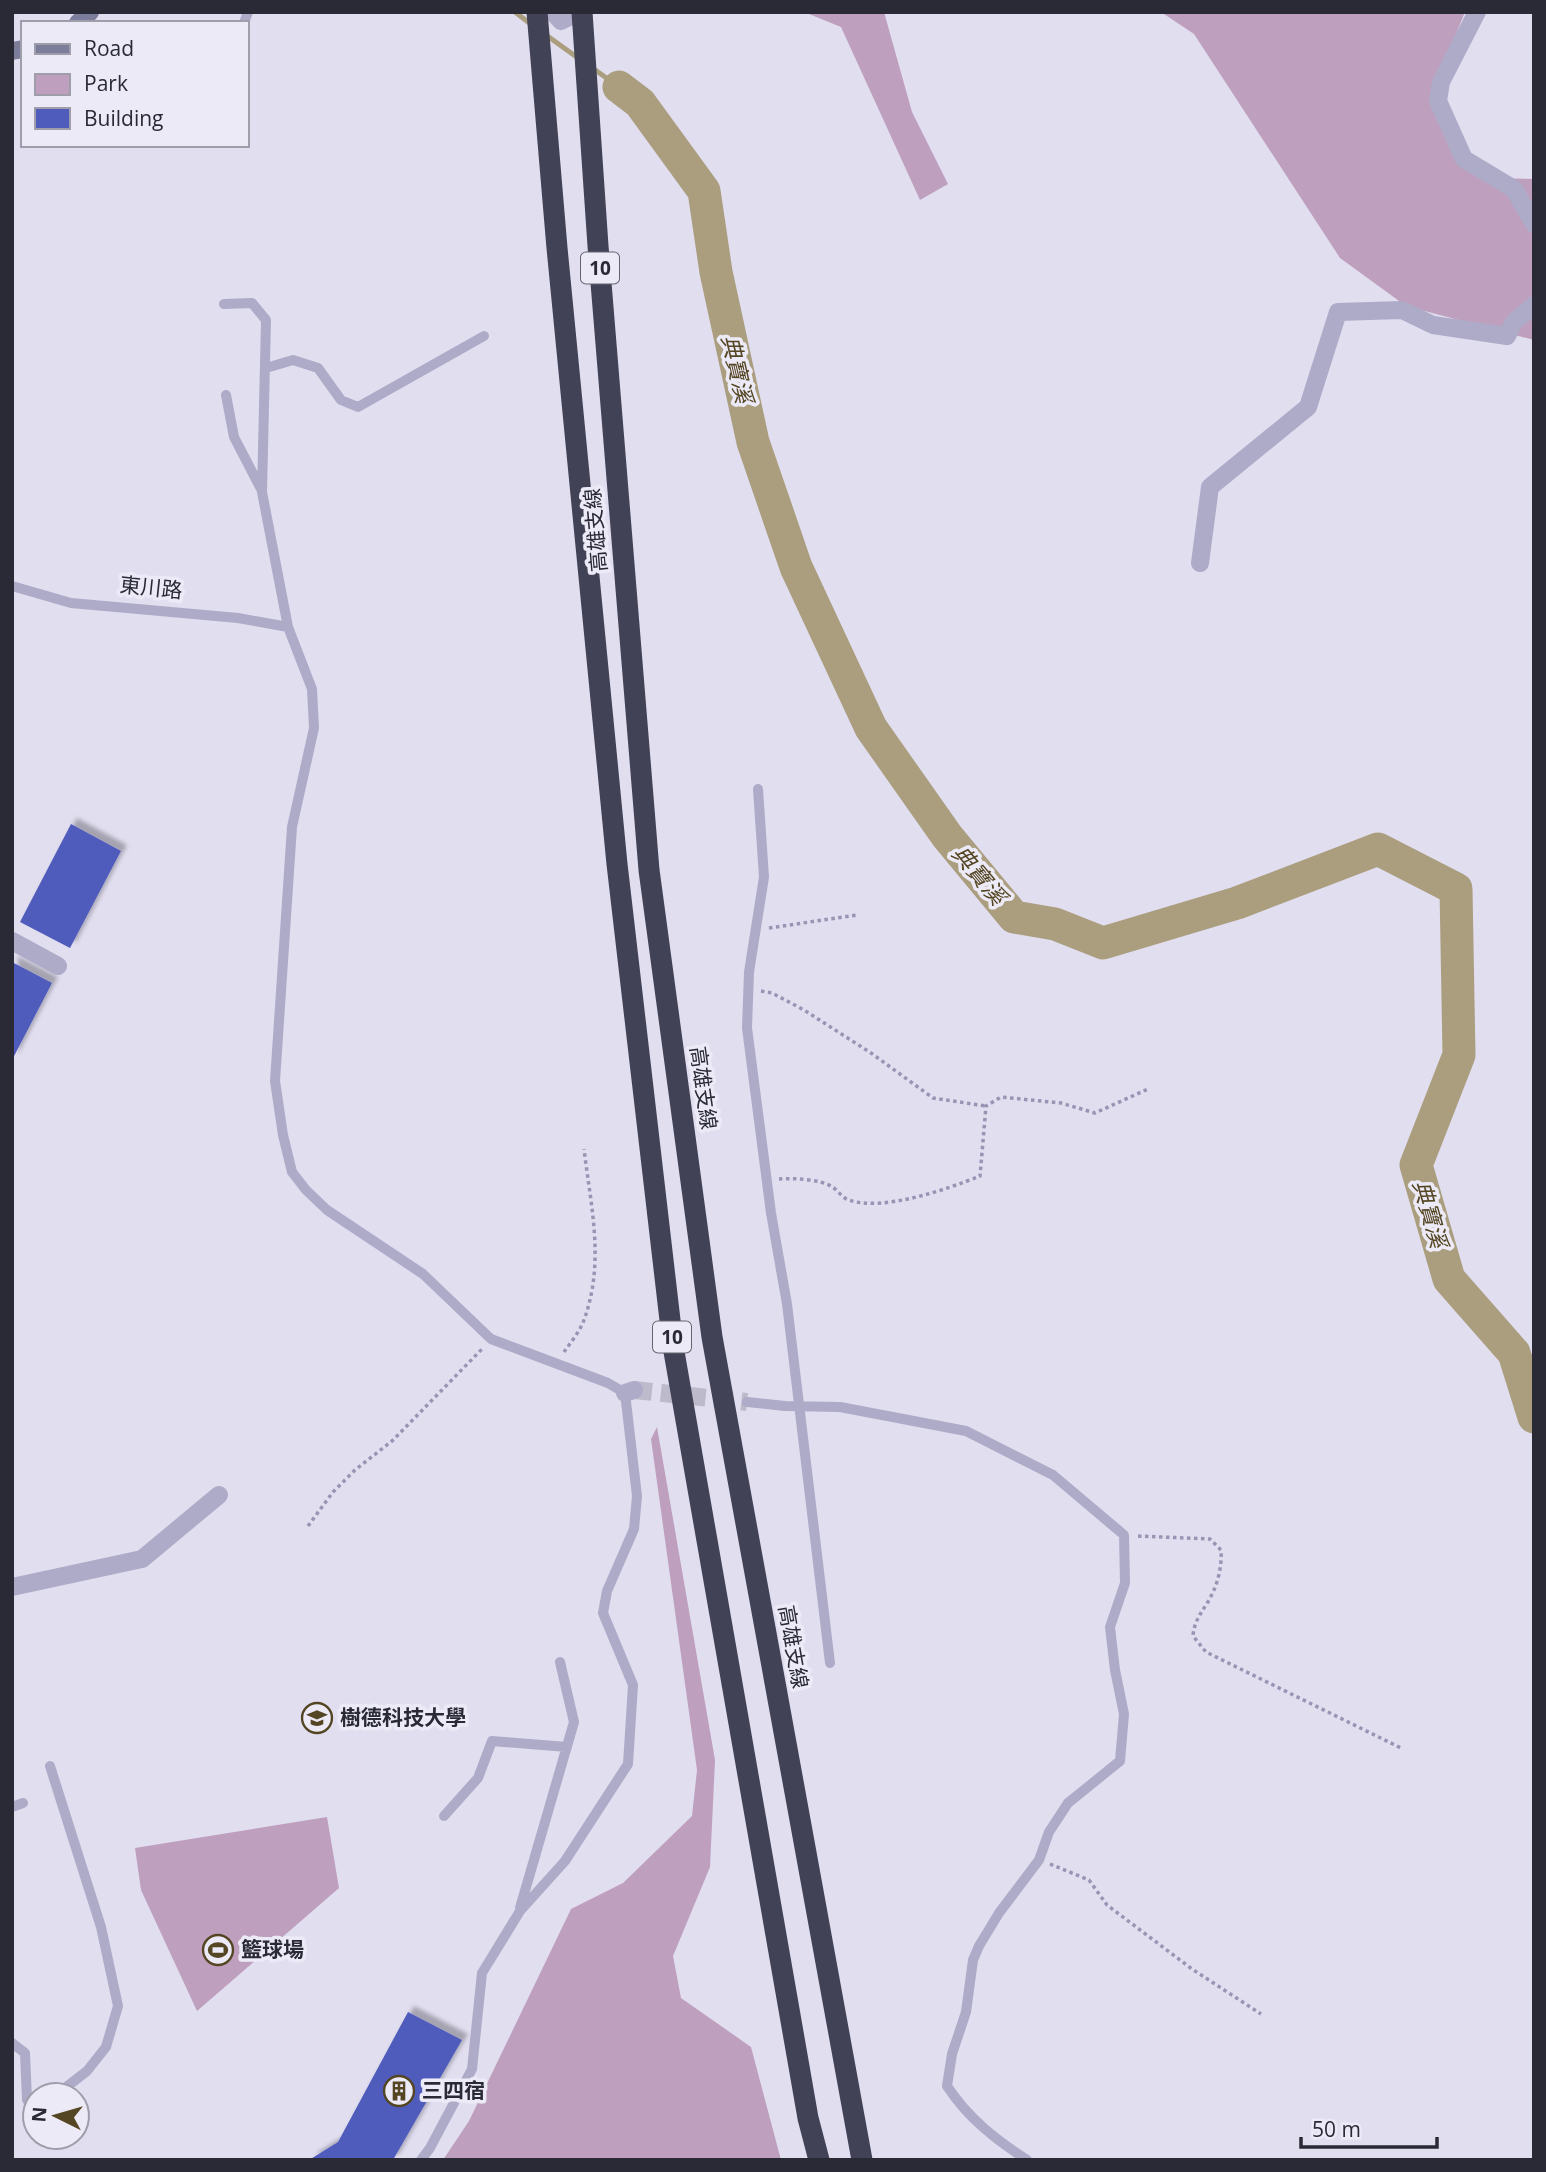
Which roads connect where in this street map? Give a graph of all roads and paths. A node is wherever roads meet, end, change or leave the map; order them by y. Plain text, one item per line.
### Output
1 (537, 12) edge
2 (553, 12) edge
3 (580, 12) edge
4 (1477, 12) edge
5 (1534, 224) edge
6 (224, 304) dead end
7 (1534, 305) edge
8 (485, 337) dead end
9 (266, 368) junction
10 (226, 395) dead end
11 (262, 492) junction
12 (1200, 563) dead end
13 (12, 586) edge
14 (288, 627) junction
15 (758, 789) dead end
16 (857, 915) dead end
17 (755, 931) junction
18 (12, 941) edge
19 (58, 966) dead end
20 (748, 989) junction
21 (1148, 1089) dead end
22 (986, 1106) junction
23 (584, 1149) dead end
24 (767, 1180) junction
25 (491, 1339) junction
26 (557, 1363) junction
27 (747, 1402) tunnel mouth
28 (799, 1406) junction
29 (219, 1494) dead end
30 (308, 1526) dead end
31 (1124, 1535) junction
32 (12, 1587) edge
33 (560, 1662) dead end
34 (830, 1663) dead end
35 (566, 1746) junction
36 (1403, 1749) dead end
37 (50, 1766) dead end
38 (444, 1816) dead end
39 (1039, 1860) junction
40 (520, 1911) junction
41 (1261, 2014) dead end
42 (12, 2043) edge
43 (26, 2081) edge
44 (74, 2081) edge
45 (421, 2160) edge
46 (819, 2160) edge
47 (862, 2160) edge
48 (1027, 2160) edge

1 - 46 highway, 高雄支線 / 10
2 - 3 street
3 - 47 highway, 高雄支線 / 10
4 - 5 street
6 - 9 lane
7 - 12 street
8 - 9 lane
9 - 11 lane
10 - 11 lane
11 - 14 lane
13 - 14 lane, 東川路
14 - 25 lane
15 - 17 lane
16 - 17 path
17 - 20 lane
18 - 19 street
20 - 22 path
20 - 24 lane
21 - 22 path
22 - 24 path
23 - 26 path
24 - 28 lane
25 - 26 lane
25 - 30 path
26 - 40 lane
27 - 28 lane
28 - 31 lane
28 - 34 lane
29 - 32 street
31 - 36 path
31 - 39 lane
33 - 35 lane
35 - 38 lane
35 - 40 lane
37 - 44 lane
39 - 41 path
39 - 48 lane
40 - 45 lane
42 - 43 lane

